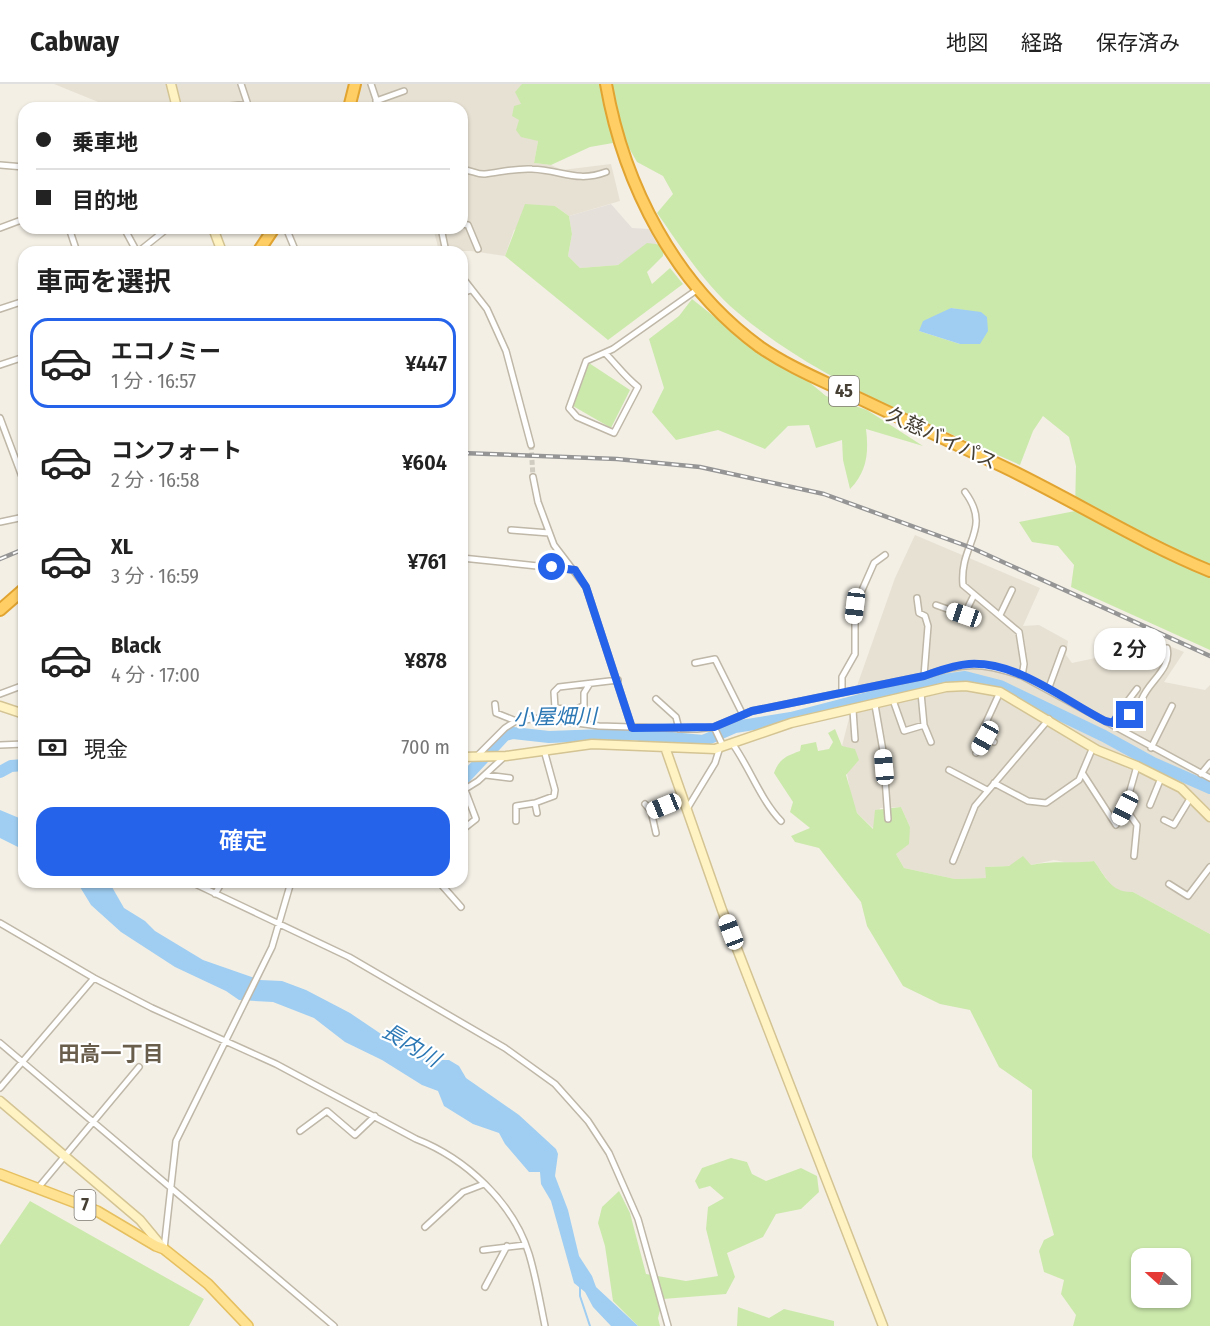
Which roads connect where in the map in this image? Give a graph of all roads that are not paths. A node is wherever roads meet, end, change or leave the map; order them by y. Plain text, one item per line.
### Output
1 (171, 84) edge
2 (242, 84) edge
3 (355, 84) edge
4 (371, 84) edge
5 (606, 84) edge
6 (404, 91) dead end
7 (376, 101) joint
8 (176, 102) edge
9 (248, 102) edge
10 (350, 102) edge
11 (0, 165) edge
12 (18, 166) edge
13 (468, 170) edge
14 (606, 172) dead end
15 (18, 221) edge
16 (468, 225) edge
17 (0, 228) edge
18 (160, 234) edge
19 (145, 246) edge
20 (478, 249) dead end
21 (468, 286) edge
22 (698, 289) junction
23 (471, 290) junction
24 (468, 291) edge
25 (18, 304) edge
26 (0, 309) edge
27 (605, 353) junction
28 (18, 359) edge
29 (0, 365) edge
30 (0, 418) edge
31 (2, 427) edge
32 (531, 445) tunnel mouth
33 (18, 467) edge
34 (533, 477) tunnel mouth
35 (965, 492) dead end
36 (18, 518) edge
37 (0, 522) edge
38 (510, 530) dead end
39 (549, 532) junction
40 (885, 555) dead end
41 (468, 559) edge
42 (575, 570) junction
43 (1210, 571) edge
44 (1012, 590) dead end
45 (18, 595) edge
46 (974, 595) junction
47 (918, 598) dead end
48 (936, 604) dead end
49 (0, 610) edge
50 (1000, 615) junction
51 (1167, 648) dead end
52 (1063, 649) dead end
53 (695, 663) dead end
54 (1022, 675) junction
55 (924, 676) junction
56 (618, 680) junction
57 (589, 685) junction
58 (18, 687) edge
59 (1137, 689) dead end
60 (1048, 690) junction
61 (842, 692) junction
62 (1000, 692) junction
63 (921, 693) junction
64 (0, 694) edge
65 (656, 699) dead end
66 (893, 700) junction
67 (495, 704) dead end
68 (875, 705) junction
69 (0, 706) edge
70 (1172, 706) dead end
71 (555, 708) junction
72 (1121, 710) junction
73 (853, 711) junction
74 (18, 712) edge
75 (743, 715) junction
76 (1049, 719) junction
77 (516, 720) junction
78 (548, 720) junction
79 (1113, 723) junction
80 (924, 725) junction
81 (632, 728) junction
82 (679, 729) junction
83 (715, 729) junction
84 (985, 738) junction
85 (855, 739) dead end
86 (932, 742) dead end
87 (994, 742) dead end
88 (18, 744) edge
89 (0, 745) edge
90 (724, 745) junction
91 (665, 747) junction
92 (1093, 747) junction
93 (1151, 747) junction
94 (544, 750) junction
95 (976, 753) dead end
96 (468, 756) edge
97 (479, 756) junction
98 (503, 756) junction
99 (1210, 763) edge
100 (1137, 766) junction
101 (949, 770) dead end
102 (1083, 774) junction
103 (1201, 774) junction
104 (486, 775) junction
105 (510, 778) dead end
106 (1161, 778) junction
107 (1210, 778) edge
108 (994, 783) junction
109 (468, 787) edge
110 (987, 790) junction
111 (1191, 796) junction
112 (468, 800) edge
113 (535, 803) junction
114 (645, 804) dead end
115 (1150, 805) dead end
116 (685, 806) junction
117 (1125, 808) junction
118 (651, 811) junction
119 (537, 813) dead end
120 (1210, 817) edge
121 (888, 819) dead end
122 (1164, 820) dead end
123 (516, 821) dead end
124 (781, 821) dead end
125 (468, 825) edge
126 (656, 833) dead end
127 (1134, 856) dead end
128 (953, 861) dead end
129 (1210, 867) edge
130 (1169, 884) dead end
131 (203, 888) edge
132 (218, 888) edge
133 (289, 888) edge
134 (444, 888) edge
135 (215, 894) junction
136 (461, 907) dead end
137 (0, 923) edge
138 (277, 925) junction
139 (94, 978) junction
140 (227, 1042) junction
141 (0, 1043) edge
142 (22, 1062) junction
143 (138, 1067) dead end
144 (0, 1088) edge
145 (0, 1101) edge
146 (375, 1116) junction
147 (93, 1121) junction
148 (300, 1131) dead end
149 (64, 1155) junction
150 (0, 1174) edge
151 (484, 1184) junction
152 (38, 1188) junction
153 (172, 1189) junction
154 (425, 1227) dead end
155 (525, 1245) junction
156 (507, 1246) junction
157 (164, 1249) junction
158 (483, 1250) dead end
159 (485, 1287) dead end
160 (248, 1326) edge
161 (334, 1326) edge
162 (545, 1326) edge
163 (668, 1326) edge
164 (883, 1326) edge

1 - 8 street
2 - 9 street
3 - 10 highway
4 - 7 street
5 - 22 highway, 久慈バイパス / 45
6 - 7 street
11 - 12 street
13 - 14 street
15 - 17 street
16 - 20 street
18 - 19 street
21 - 23 street
22 - 27 street
22 - 43 highway, 久慈バイパス / 45
23 - 24 street
23 - 32 street
25 - 26 street
27 - 27 street
28 - 29 street
30 - 31 street
31 - 33 street
34 - 39 street
35 - 46 street
36 - 37 street
38 - 39 street
39 - 42 street
40 - 61 street
41 - 42 street
42 - 56 street
44 - 50 street
45 - 49 highway
46 - 48 street
46 - 50 street
47 - 55 street
50 - 54 street
51 - 72 street
52 - 60 street
53 - 75 street
54 - 55 street
54 - 60 street
55 - 61 street
56 - 57 street
56 - 81 street
57 - 71 street
57 - 71 street
58 - 64 street
59 - 72 street
60 - 79 street
61 - 75 street
62 - 63 street
62 - 76 street
62 - 84 street
63 - 66 street
63 - 80 street
65 - 82 street
66 - 68 street
66 - 80 street
67 - 77 street
68 - 73 street
68 - 121 street
69 - 74 street
70 - 93 street
71 - 78 street
72 - 79 street
73 - 85 street
73 - 90 street
75 - 83 street
76 - 92 street
76 - 108 street
77 - 78 street
77 - 97 street
78 - 81 street
79 - 93 street
80 - 86 street
81 - 82 street
82 - 83 street
83 - 90 street
84 - 87 street
84 - 95 street
88 - 89 street
90 - 91 street
90 - 116 street
90 - 124 street
91 - 94 street
91 - 116 street
92 - 100 street
92 - 102 street
93 - 103 street
94 - 98 street
94 - 113 street
96 - 97 street
97 - 98 street
98 - 104 street
99 - 103 street
100 - 106 street
100 - 117 street
101 - 110 street
102 - 108 street
102 - 117 street
103 - 107 street
104 - 105 street
104 - 109 street
106 - 111 street
106 - 115 street
108 - 110 street
110 - 128 street
111 - 120 street
111 - 122 street
112 - 125 street
113 - 119 street
113 - 123 street
114 - 118 street
116 - 118 street
116 - 164 street
117 - 127 street
118 - 126 street
129 - 130 street
131 - 135 street
132 - 135 street
133 - 138 street
134 - 136 street
135 - 138 street
137 - 139 street
138 - 140 street
138 - 163 street
139 - 140 street
139 - 142 street
140 - 146 street
140 - 153 street
141 - 142 street
142 - 144 street
142 - 147 street
143 - 147 street
145 - 149 street
146 - 148 street
146 - 151 street
147 - 149 street
147 - 153 street
149 - 152 street
149 - 157 street
150 - 152 main road, 7
151 - 154 street
151 - 155 street
152 - 157 main road, 7
153 - 157 street
153 - 161 street
155 - 156 street
155 - 162 street
156 - 158 street
156 - 159 street
157 - 160 main road, 7

